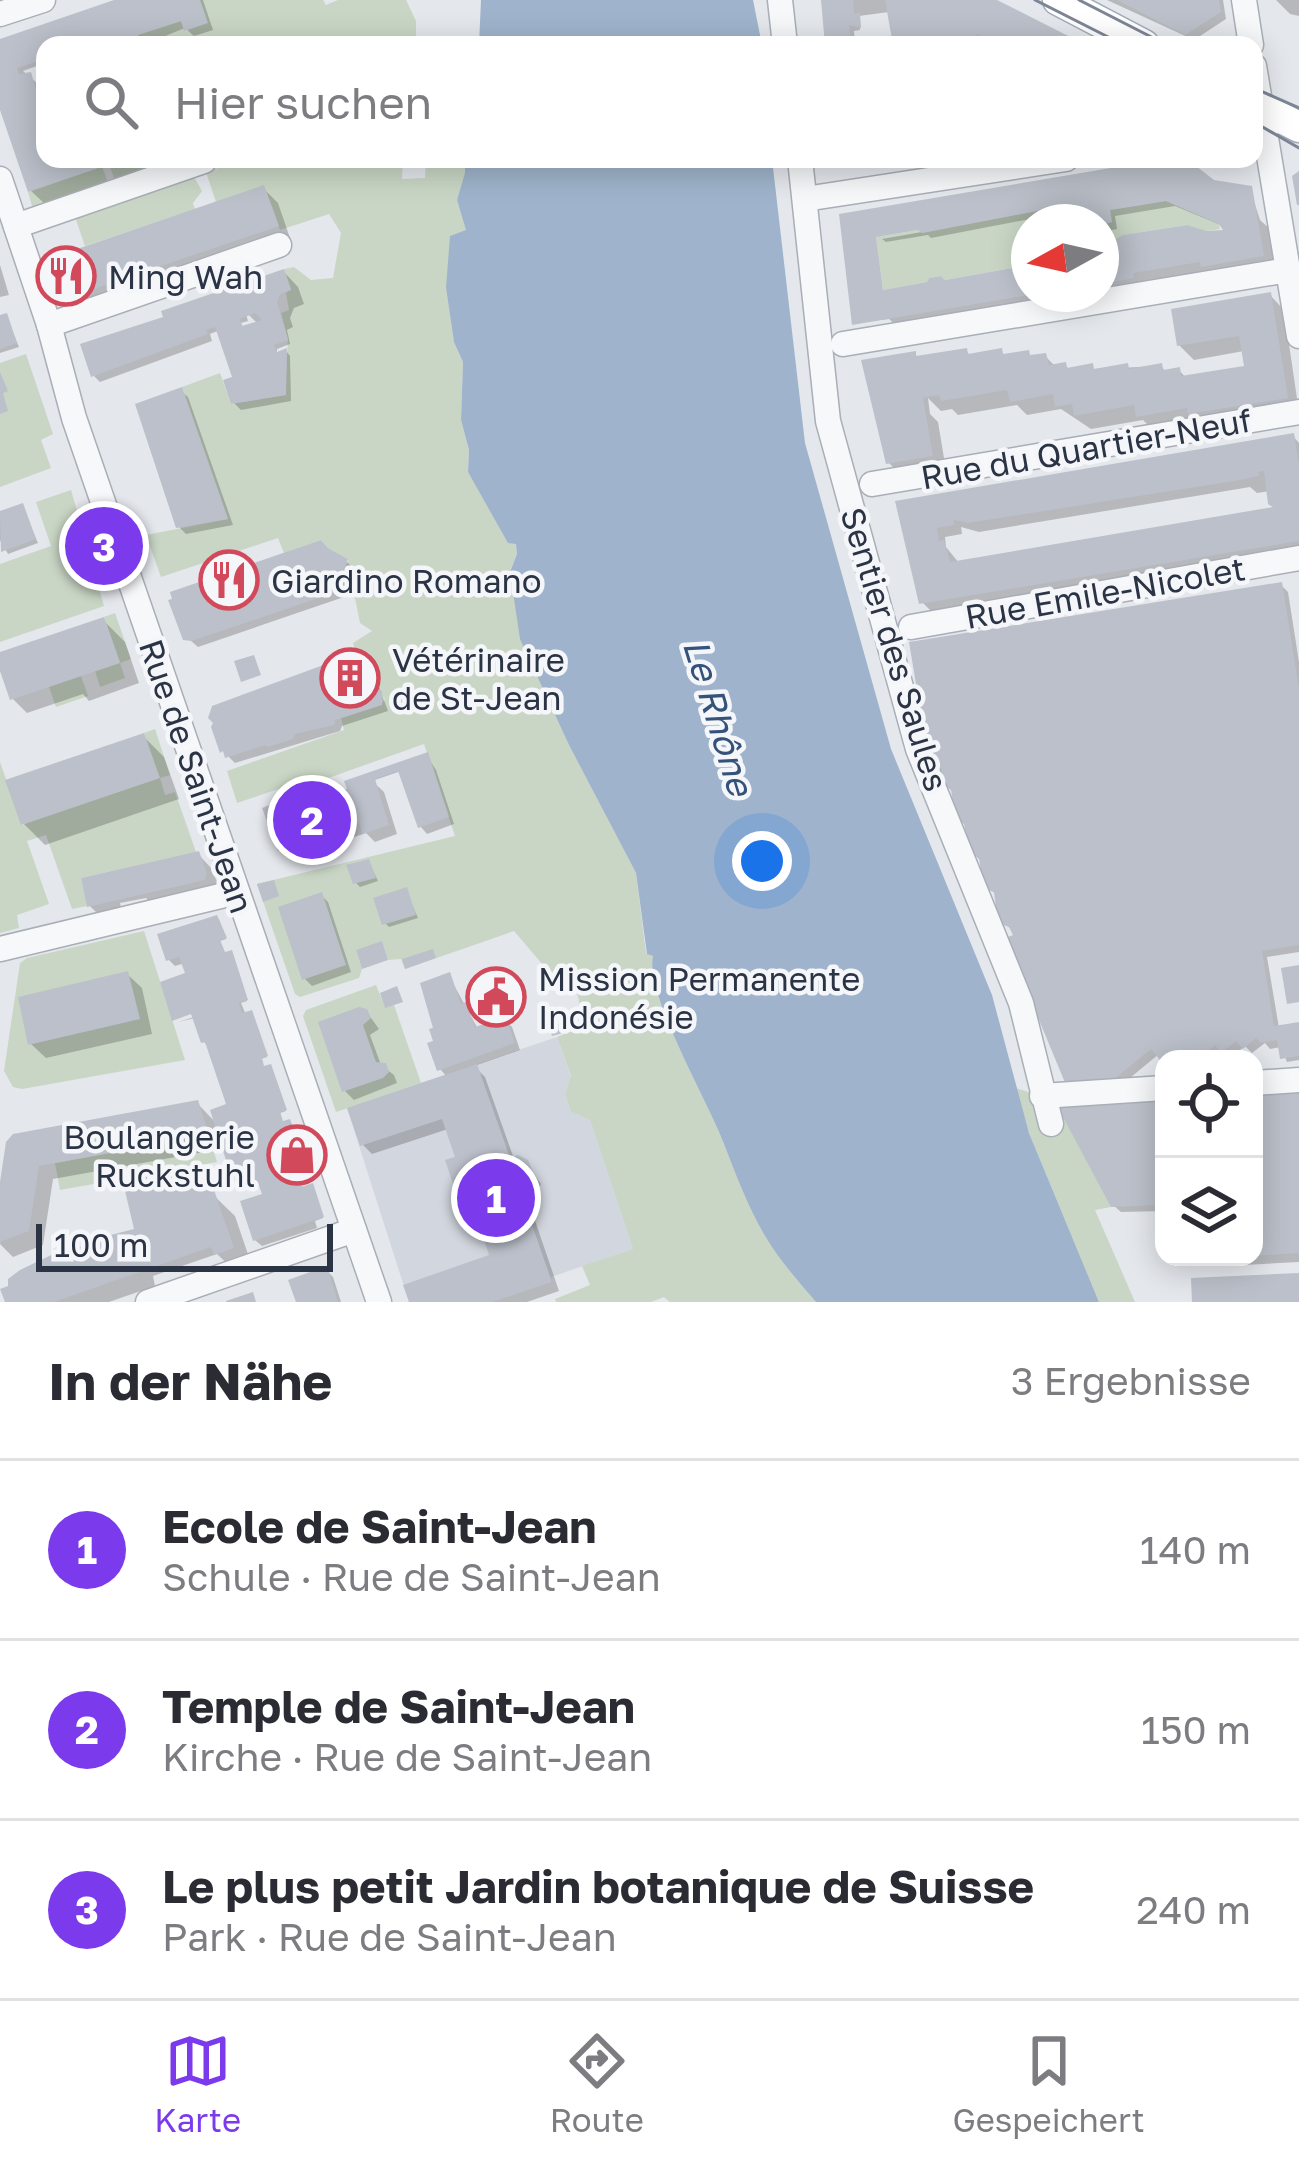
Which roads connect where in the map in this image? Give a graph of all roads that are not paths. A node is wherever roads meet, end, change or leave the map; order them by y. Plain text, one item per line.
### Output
1 (43, 0) edge
2 (780, 0) edge
3 (1058, 0) edge
4 (1244, 0) edge
5 (0, 14) edge
6 (784, 36) edge
7 (1127, 36) edge
8 (1250, 36) edge
9 (1263, 109) edge
10 (1299, 127) edge
11 (1263, 138) edge
12 (184, 168) edge
13 (801, 168) edge
14 (1009, 168) edge
15 (0, 179) edge
16 (805, 200) junction
17 (16, 226) junction
18 (278, 245) dead end
19 (1288, 270) junction
20 (49, 325) junction
21 (1299, 336) edge
22 (843, 344) dead end
23 (1299, 412) edge
24 (872, 484) dead end
25 (1299, 557) edge
26 (911, 627) dead end
27 (237, 892) junction
28 (0, 949) edge
29 (1299, 1080) edge
30 (1263, 1082) edge
31 (1155, 1089) edge
32 (1042, 1096) junction
33 (1051, 1124) dead end
34 (354, 1230) junction
35 (148, 1302) edge
36 (379, 1302) edge

1 - 5 street
2 - 6 street
3 - 7 main road
4 - 8 street
9 - 10 main road
11 - 19 street
12 - 17 street
13 - 16 street, Sentier des Saules
14 - 16 street
15 - 17 street, Rue de Saint-Jean
16 - 32 street, Sentier des Saules
17 - 20 street, Rue de Saint-Jean
18 - 20 street
19 - 21 street
19 - 22 street
20 - 27 street, Rue de Saint-Jean
23 - 24 street, Rue du Quartier-Neuf
25 - 26 street, Rue Emile-Nicolet
27 - 28 street
27 - 34 street, Rue de Saint-Jean
29 - 30 street
31 - 32 street
32 - 33 street, Sentier des Saules
34 - 35 street
34 - 36 street, Rue de Saint-Jean

